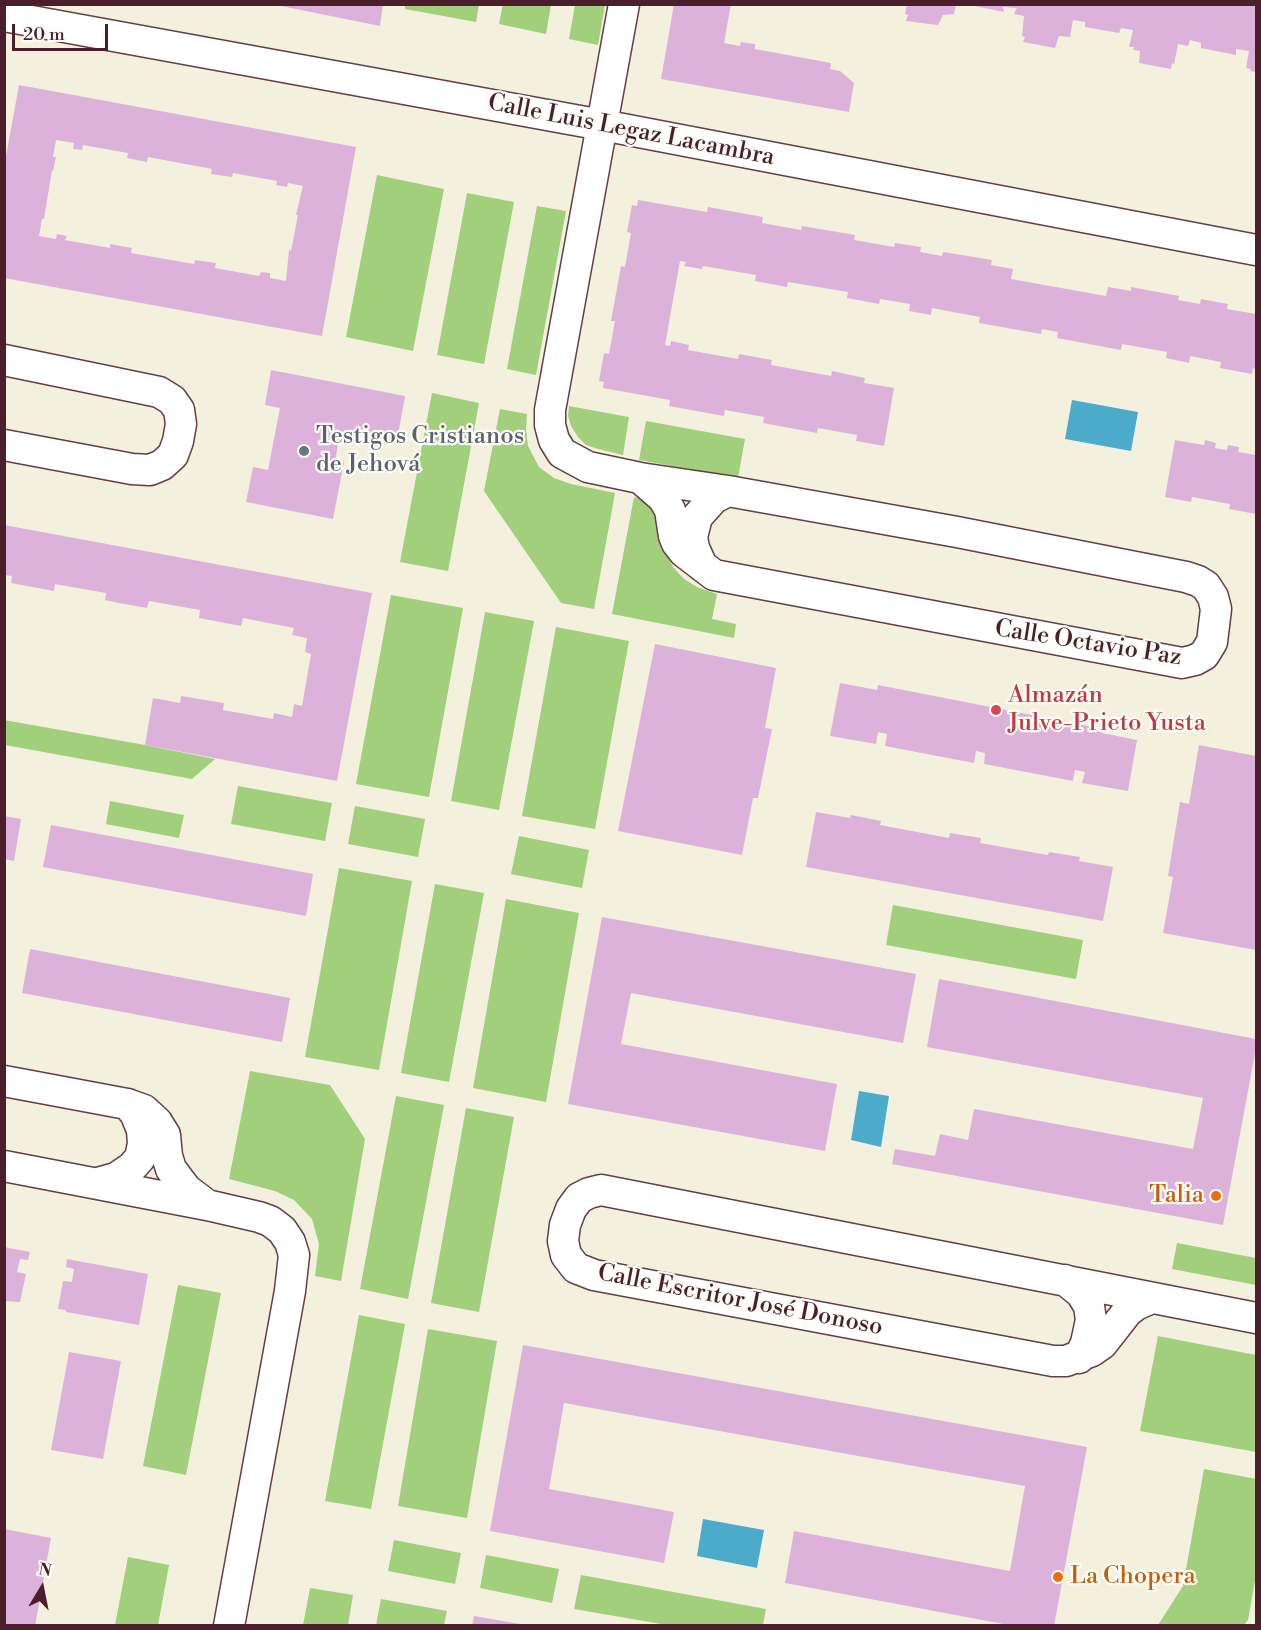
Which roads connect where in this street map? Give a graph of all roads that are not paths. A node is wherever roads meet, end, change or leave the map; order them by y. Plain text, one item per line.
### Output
1 (624, 4) edge
2 (4, 16) edge
3 (602, 125) junction
4 (1257, 250) edge
5 (4, 360) edge
6 (4, 445) edge
7 (640, 478) junction
8 (728, 491) junction
9 (704, 568) junction
10 (4, 1081) edge
11 (127, 1104) junction
12 (4, 1166) edge
13 (98, 1183) junction
14 (207, 1205) junction
15 (1065, 1280) junction
16 (1152, 1298) junction
17 (1257, 1318) edge
18 (1078, 1358) junction
19 (229, 1626) edge

1 - 3 street
2 - 3 street, Calle Luis Legaz Lacambra
3 - 4 street, Calle Luis Legaz Lacambra
3 - 7 street
5 - 6 street
7 - 8 street, Calle Octavio Paz
7 - 9 street, Calle Octavio Paz
8 - 9 street
8 - 9 street, Calle Octavio Paz
10 - 11 street
11 - 13 street
11 - 14 street
12 - 13 street
13 - 14 street
14 - 19 street
15 - 16 street, Calle Escritor José Donoso
15 - 18 street
15 - 18 street, Calle Escritor José Donoso
16 - 17 street, Calle Escritor José Donoso
16 - 18 street, Calle Escritor José Donoso

